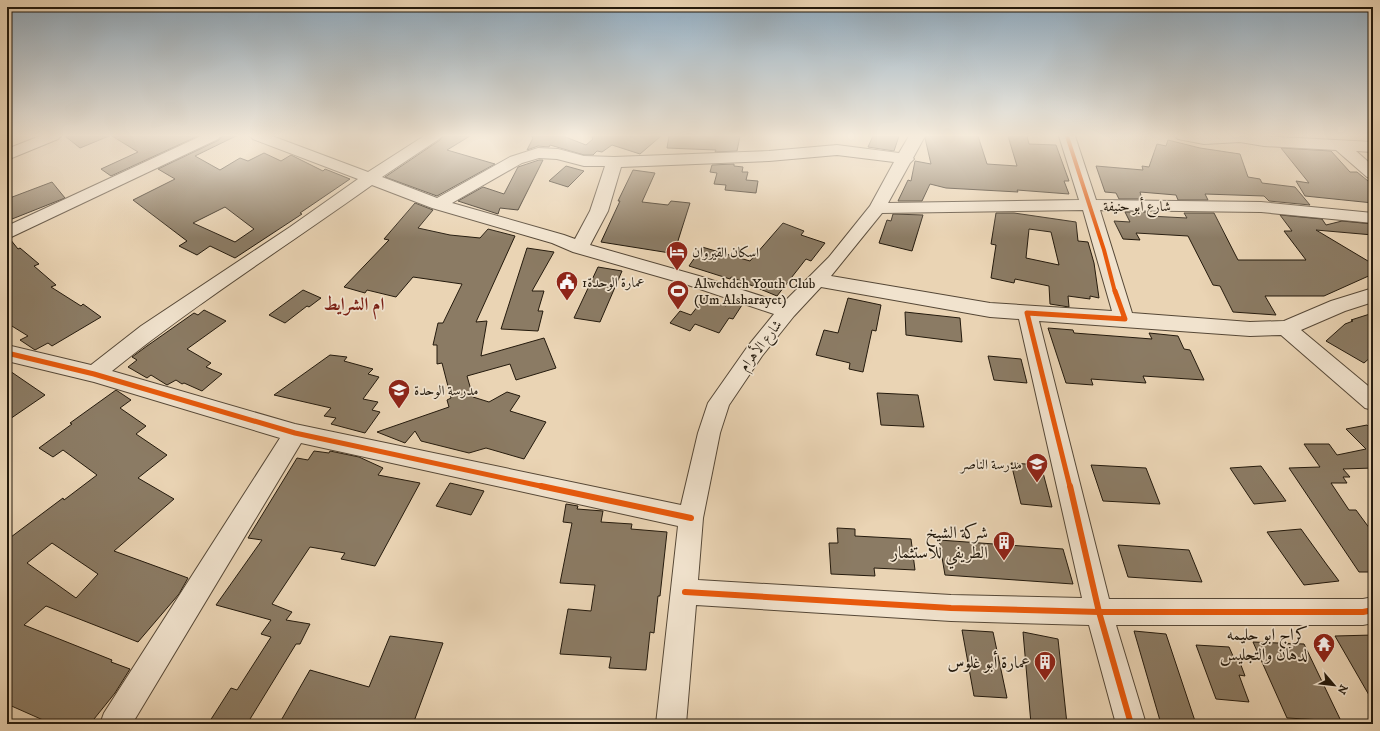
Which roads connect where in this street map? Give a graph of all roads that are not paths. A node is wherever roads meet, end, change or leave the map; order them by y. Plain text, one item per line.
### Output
1 (141, 170) edge
2 (346, 170) edge
3 (382, 170) edge
4 (498, 170) edge
5 (612, 170) edge
6 (899, 170) edge
7 (1078, 170) edge
8 (369, 179) junction
9 (438, 204) junction
10 (1090, 205) junction
11 (877, 208) junction
12 (1373, 218) edge
13 (7, 233) edge
14 (579, 248) junction
15 (816, 280) junction
16 (1373, 294) edge
17 (787, 311) junction
18 (1027, 313) junction
19 (1125, 319) junction
20 (1286, 328) junction
21 (7, 353) edge
22 (94, 374) junction
23 (1373, 402) edge
24 (295, 433) junction
25 (691, 518) junction
26 (685, 592) junction
27 (1373, 610) edge
28 (1099, 612) junction
29 (115, 724) edge
30 (671, 724) edge
31 (1131, 724) edge

1 - 13 street
2 - 8 street
3 - 8 street
4 - 9 street
5 - 14 street
6 - 11 street, شارع الأهرام
7 - 10 street
8 - 9 street
8 - 22 street
9 - 14 street
10 - 11 street, شارع أبو حنيفة
10 - 12 street, شارع أبو حنيفة
10 - 19 street
11 - 15 street, شارع الأهرام
14 - 17 street
15 - 17 street, شارع الأهرام
15 - 18 street
16 - 20 street
17 - 25 street, شارع الأهرام
18 - 19 street
18 - 28 street
19 - 20 street
20 - 23 street
21 - 22 street
22 - 24 street
24 - 25 street
24 - 29 street
25 - 26 street, شارع الأهرام
26 - 28 street
26 - 30 street, شارع الأهرام
27 - 28 street
28 - 31 street

